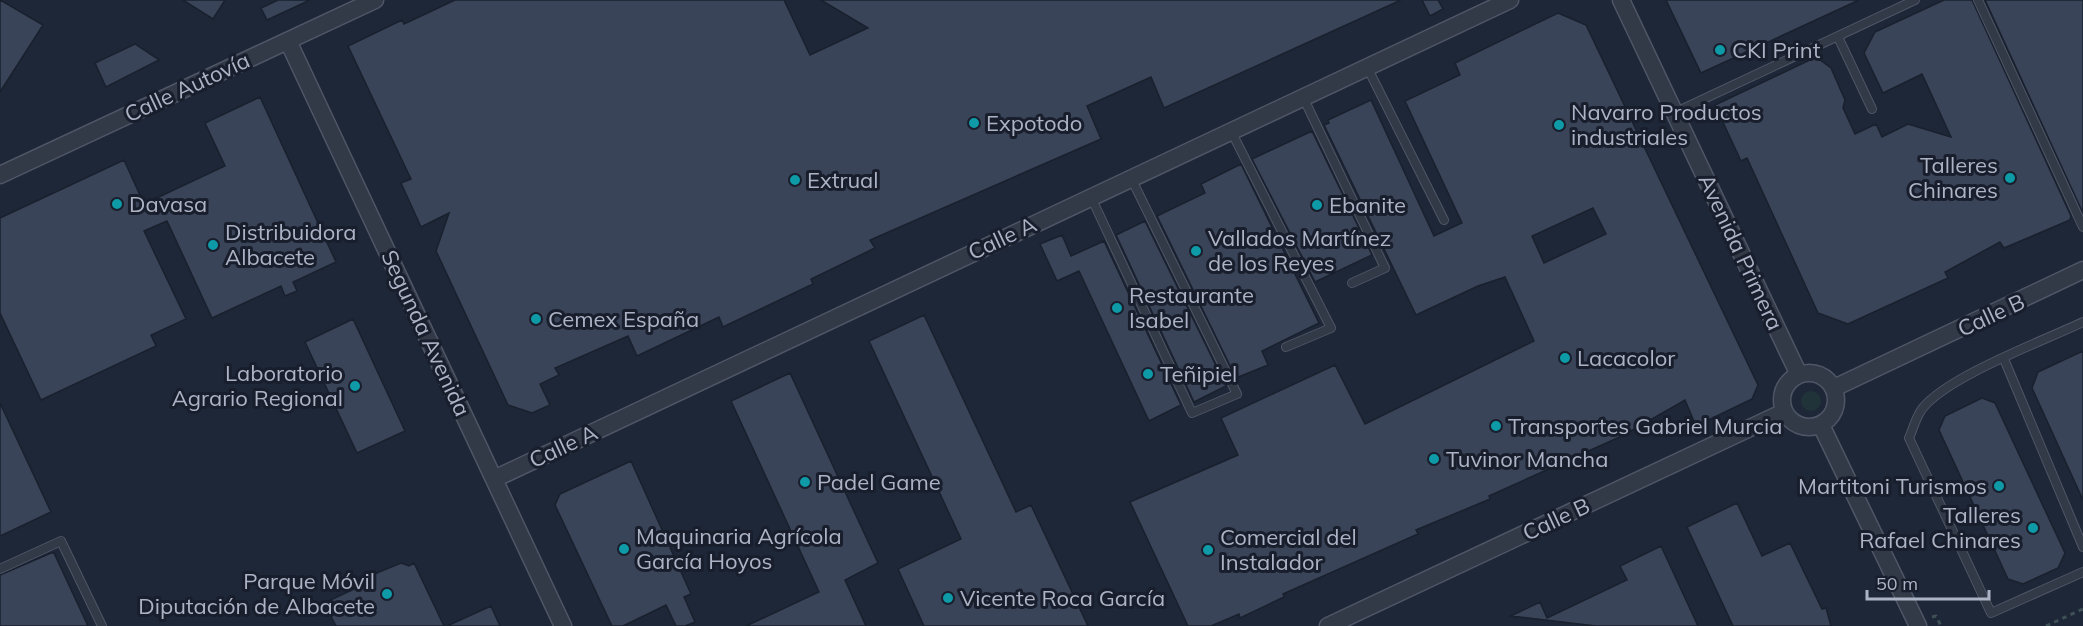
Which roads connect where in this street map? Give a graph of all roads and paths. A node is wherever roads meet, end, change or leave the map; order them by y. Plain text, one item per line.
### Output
1 (375, 0) edge
2 (1510, 0) edge
3 (1622, 0) edge
4 (1915, 0) edge
5 (1978, 0) edge
6 (1838, 38) junction
7 (288, 40) junction
8 (1367, 67) junction
9 (1303, 97) junction
10 (1872, 109) dead end
11 (1676, 112) junction
12 (1231, 131) junction
13 (0, 175) edge
14 (1131, 178) junction
15 (1091, 196) junction
16 (1444, 219) dead end
17 (2083, 227) edge
18 (2083, 270) edge
19 (1352, 283) dead end
20 (2083, 322) edge
21 (1287, 347) dead end
22 (2004, 359) junction
23 (1799, 375) junction
24 (1834, 388) junction
25 (1784, 412) junction
26 (1821, 425) junction
27 (494, 479) junction
28 (2083, 547) edge
29 (0, 569) edge
30 (2083, 572) edge
31 (2083, 609) edge
32 (1916, 624) edge
33 (1331, 625) edge
34 (102, 626) edge
35 (563, 626) edge
36 (2047, 626) edge

1 - 7 street, Calle Autovía
2 - 8 street, Calle A
3 - 11 street, Avenida Primera
4 - 6 lane
5 - 17 lane
6 - 10 lane
6 - 11 lane
7 - 13 street, Calle Autovía
7 - 27 street, Segunda Avenida
8 - 9 street, Calle A
8 - 16 lane
9 - 12 street, Calle A
9 - 19 lane
11 - 23 street, Avenida Primera
12 - 14 street, Calle A
12 - 21 lane
14 - 15 street, Calle A
14 - 15 lane
15 - 27 street, Calle A
18 - 24 street, Calle B
20 - 22 lane
22 - 28 lane
22 - 30 lane
23 - 24 street
23 - 25 street
24 - 26 street
25 - 26 street
25 - 33 street, Calle B
26 - 32 street
27 - 35 street, Segunda Avenida
29 - 34 lane
31 - 36 path

